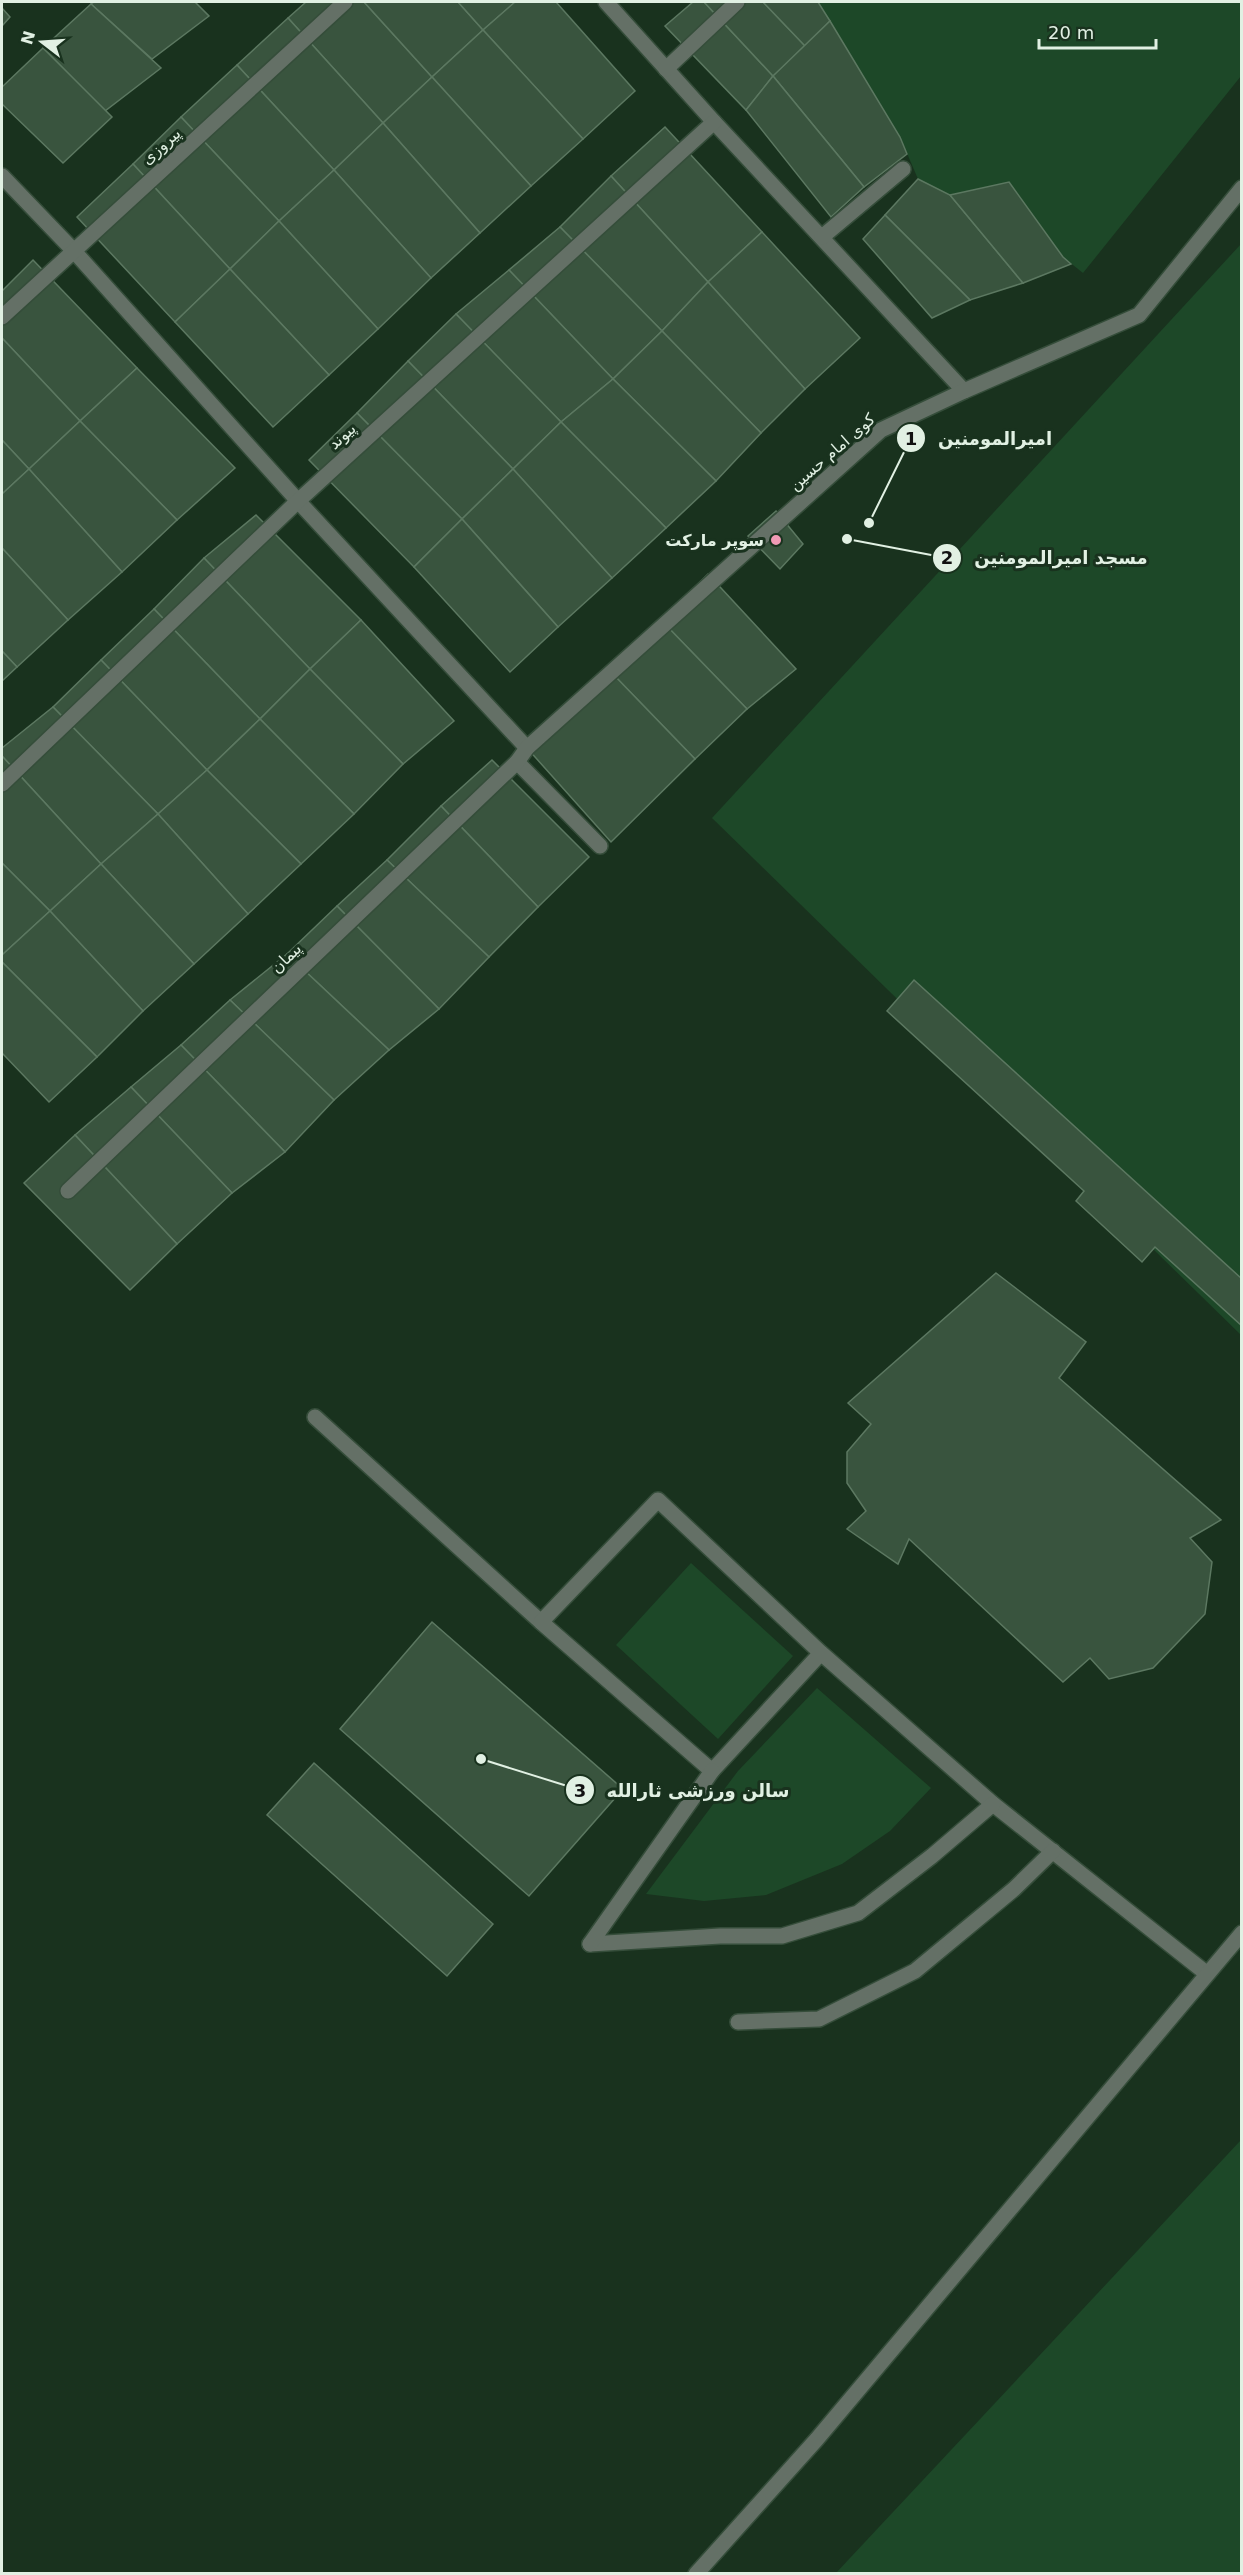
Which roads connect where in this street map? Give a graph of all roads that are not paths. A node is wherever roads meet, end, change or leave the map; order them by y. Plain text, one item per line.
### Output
1 (345, 2) edge
2 (606, 2) edge
3 (737, 2) edge
4 (666, 69) junction
5 (714, 122) junction
6 (903, 169) dead end
7 (2, 176) edge
8 (1242, 188) edge
9 (822, 237) junction
10 (73, 250) junction
11 (2, 317) edge
12 (964, 391) junction
13 (298, 501) junction
14 (527, 748) junction
15 (518, 762) junction
16 (2, 784) edge
17 (600, 846) dead end
18 (68, 1191) dead end
19 (315, 1417) dead end
20 (541, 1622) junction
21 (821, 1653) junction
22 (712, 1771) junction
23 (993, 1804) junction
24 (1053, 1851) junction
25 (1242, 1933) edge
26 (1206, 1973) junction
27 (738, 2022) dead end
28 (696, 2574) edge

1 - 10 street, پیروزی
2 - 4 street
3 - 4 street
4 - 5 street
5 - 9 street
5 - 13 street, پیوند
6 - 9 street
7 - 10 street
8 - 12 street, کوی امام حسین
9 - 12 street
10 - 11 street, پیروزی
10 - 13 street
12 - 14 street, کوی امام حسین
13 - 14 street
13 - 16 street, پیوند
14 - 15 street, پیمان
15 - 17 street
15 - 18 street, پیمان
19 - 20 street
20 - 21 street
20 - 22 street
21 - 22 street
21 - 23 street
22 - 23 street
23 - 24 street
24 - 26 street
24 - 27 street
25 - 26 street
26 - 28 street

